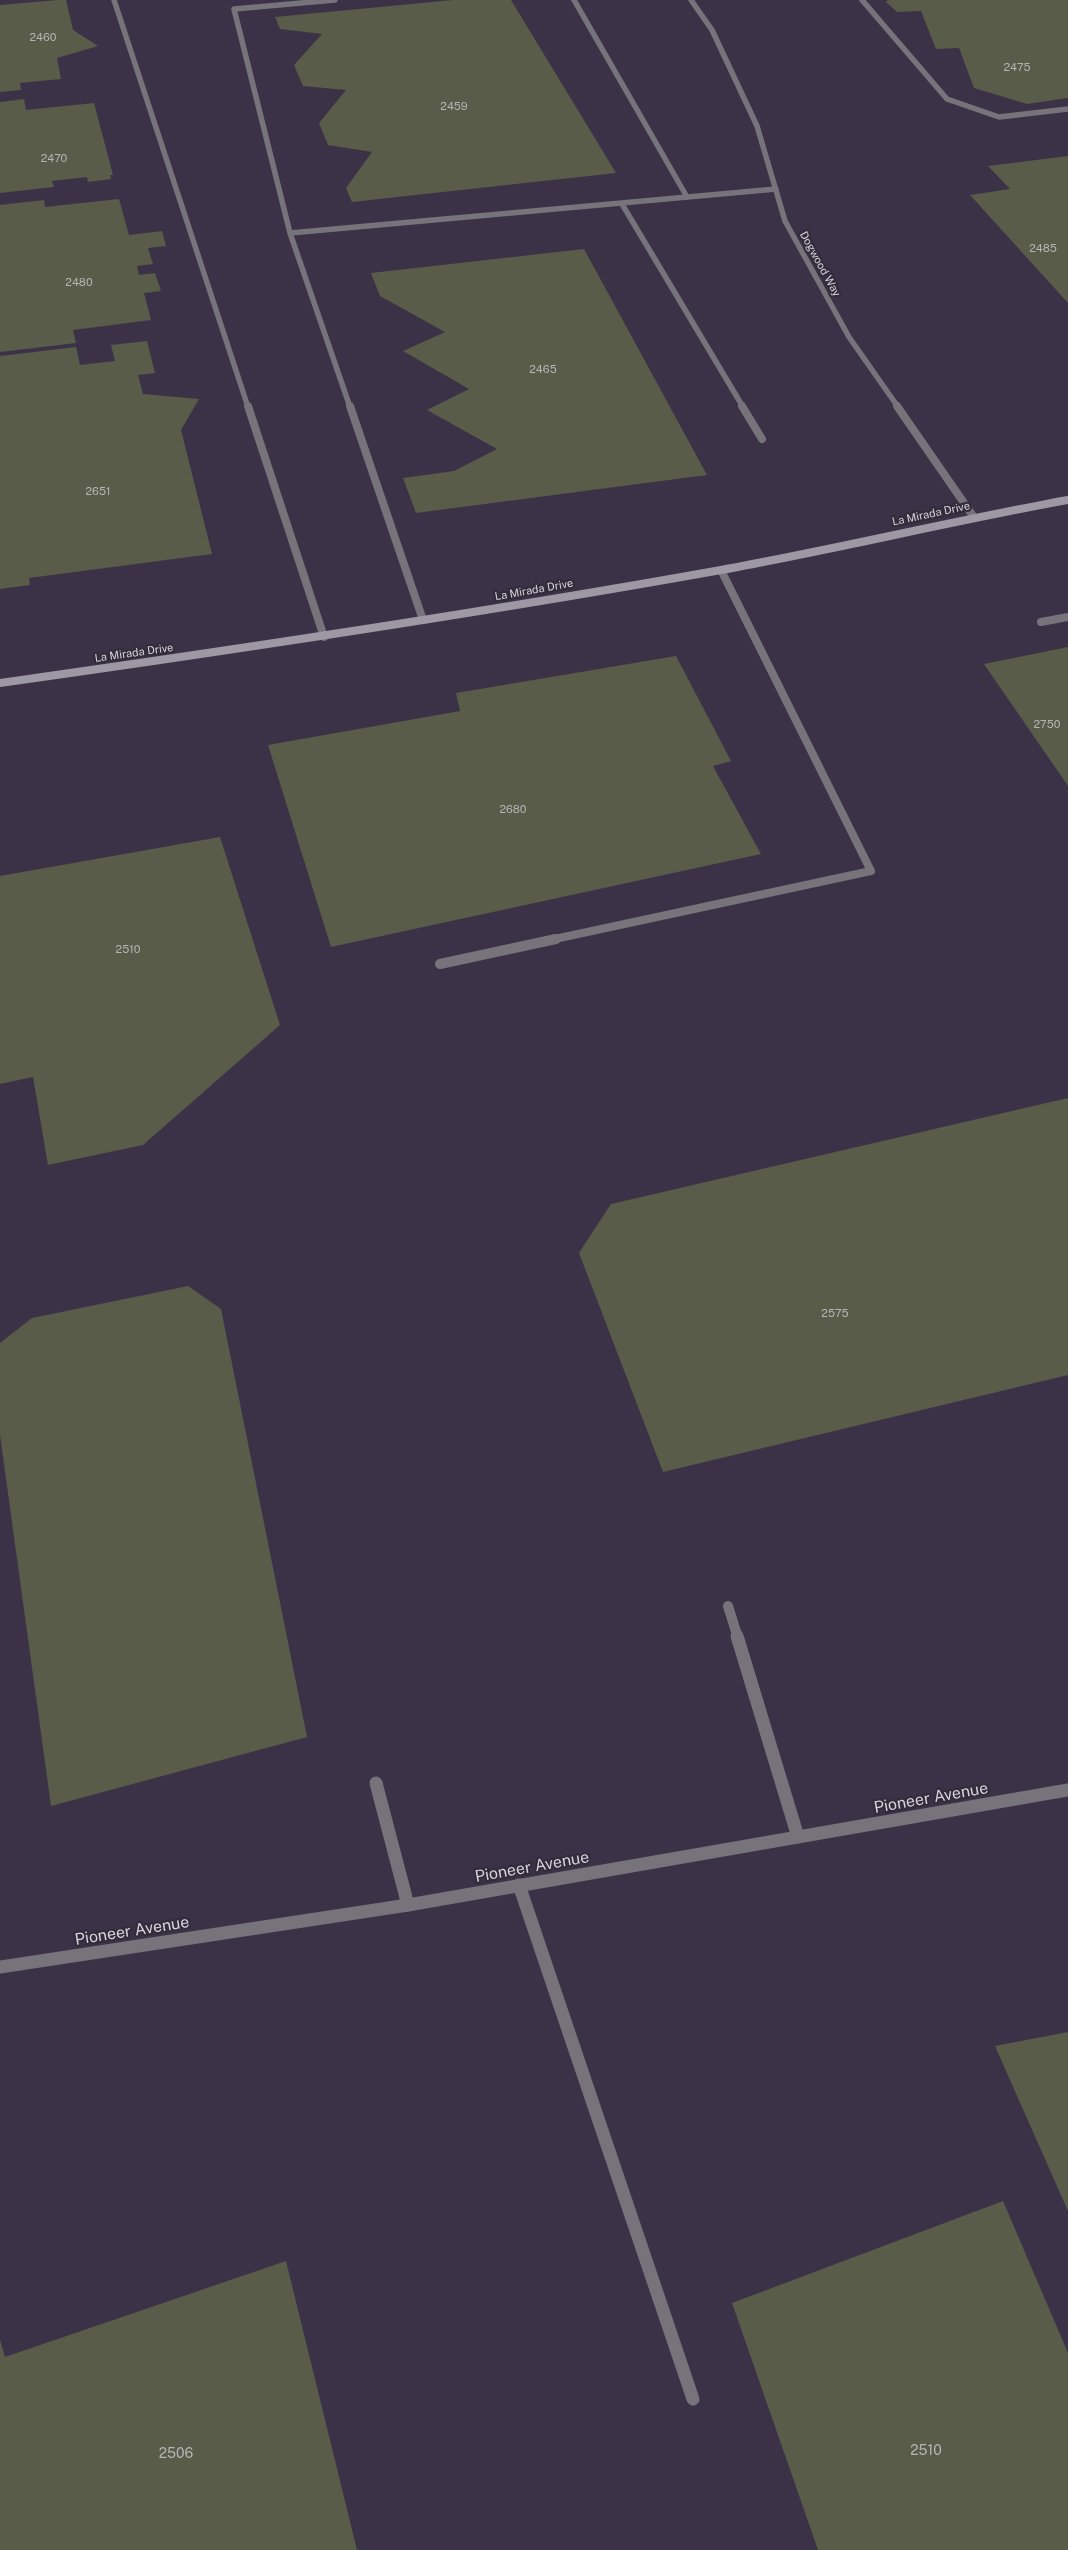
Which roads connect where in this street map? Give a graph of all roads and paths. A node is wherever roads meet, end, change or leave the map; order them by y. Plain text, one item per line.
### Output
1 (114, 0) edge
2 (335, 0) edge
3 (574, 0) edge
4 (691, 0) edge
5 (862, 0) edge
6 (1068, 109) edge
7 (776, 189) junction
8 (687, 197) junction
9 (622, 204) junction
10 (290, 234) junction
11 (762, 439) dead end
12 (1068, 500) edge
13 (973, 516) junction
14 (721, 570) junction
15 (1068, 617) edge
16 (423, 620) junction
17 (1041, 622) dead end
18 (324, 637) junction
19 (0, 683) edge
20 (440, 964) dead end
21 (728, 1606) dead end
22 (376, 1783) dead end
23 (1068, 1790) edge
24 (798, 1837) junction
25 (519, 1885) junction
26 (408, 1905) junction
27 (0, 1967) edge
28 (692, 2398) dead end

1 - 18 street
2 - 10 street
3 - 8 street
4 - 7 street, Dogwood Way
5 - 6 street
7 - 8 street
7 - 13 street, Dogwood Way
8 - 9 street
9 - 10 street
9 - 11 street
10 - 16 street
12 - 13 main road, La Mirada Drive
13 - 14 main road, La Mirada Drive
14 - 16 main road, La Mirada Drive
14 - 20 street
15 - 17 street
16 - 18 main road, La Mirada Drive
18 - 19 main road, La Mirada Drive
21 - 24 street
22 - 26 street
23 - 24 street, Pioneer Avenue
24 - 25 street, Pioneer Avenue
25 - 26 street, Pioneer Avenue
25 - 28 street
26 - 27 street, Pioneer Avenue

